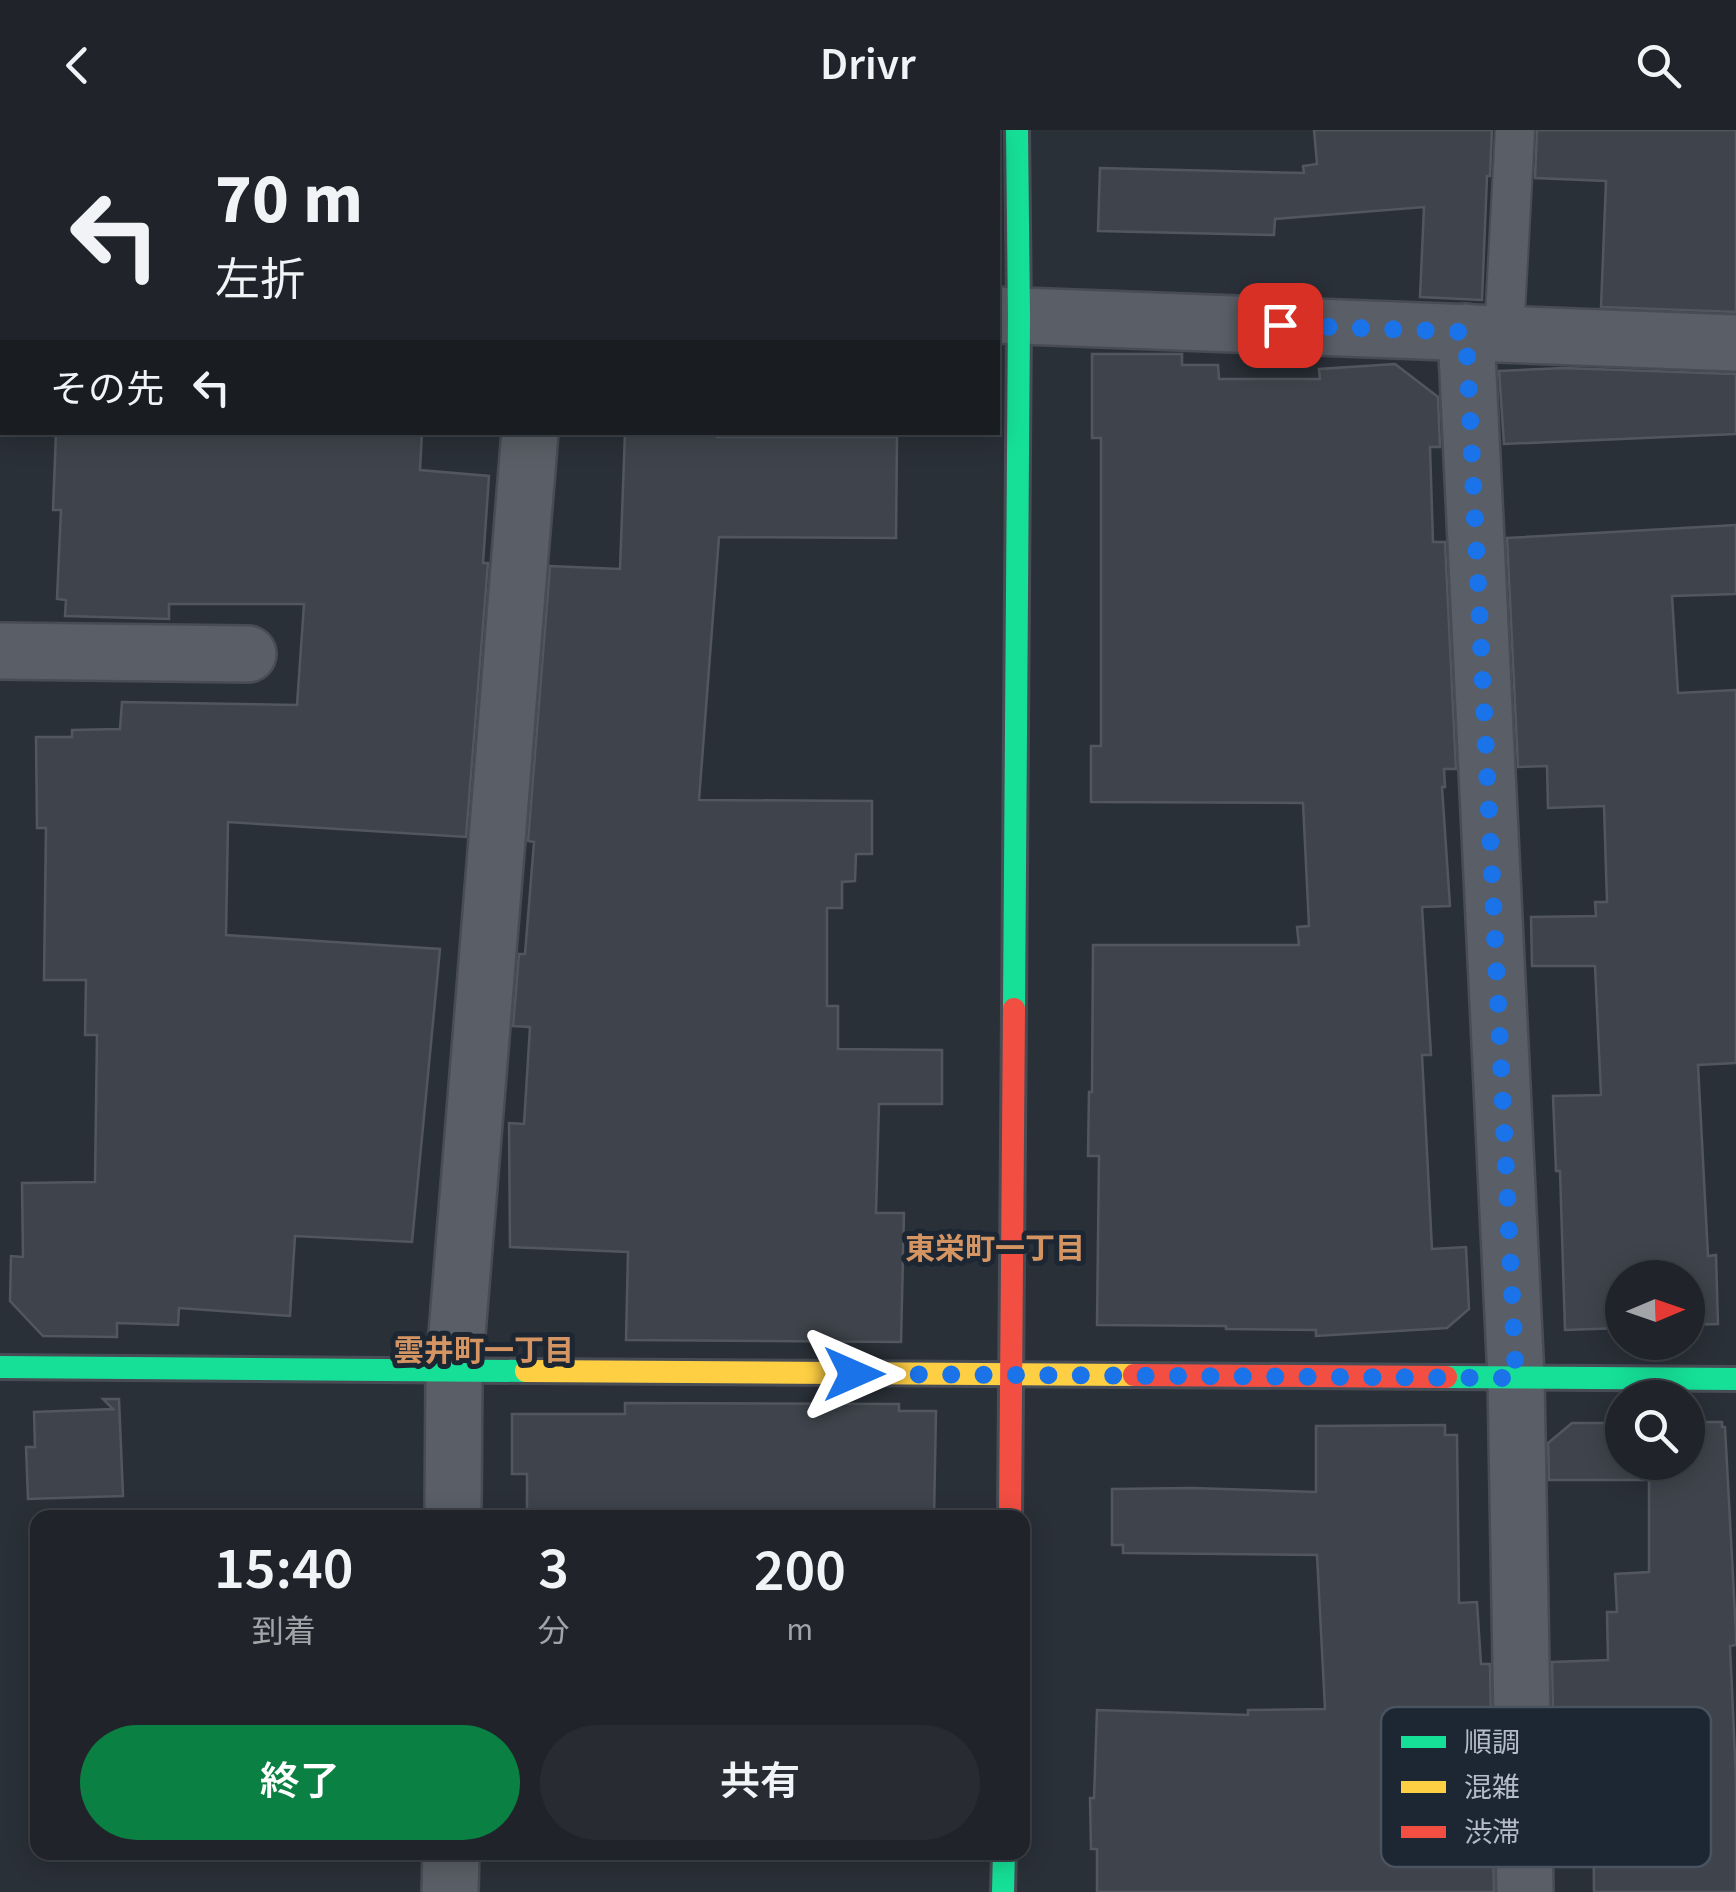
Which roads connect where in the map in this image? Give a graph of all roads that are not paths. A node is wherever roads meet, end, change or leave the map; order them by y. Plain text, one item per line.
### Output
1 (1017, 130) edge
2 (1516, 130) edge
3 (1008, 316) edge
4 (1485, 333) junction
5 (1736, 343) edge
6 (530, 435) edge
7 (0, 651) edge
8 (248, 654) dead end
9 (0, 1367) edge
10 (454, 1371) junction
11 (1013, 1375) junction
12 (1516, 1378) junction
13 (1736, 1379) edge
14 (453, 1510) edge
15 (1010, 1510) edge
16 (1522, 1707) edge
17 (451, 1860) edge
18 (1004, 1860) edge
19 (1525, 1867) edge
20 (450, 1892) edge
21 (1003, 1892) edge
22 (1525, 1892) edge

1 - 3 street
2 - 4 lane
3 - 4 street
3 - 11 street
4 - 5 street
4 - 12 street
6 - 10 street
7 - 8 street
9 - 10 street
10 - 11 street
10 - 14 street
11 - 12 street
11 - 15 street
12 - 13 street
12 - 16 street
17 - 20 street
18 - 21 street
19 - 22 street

